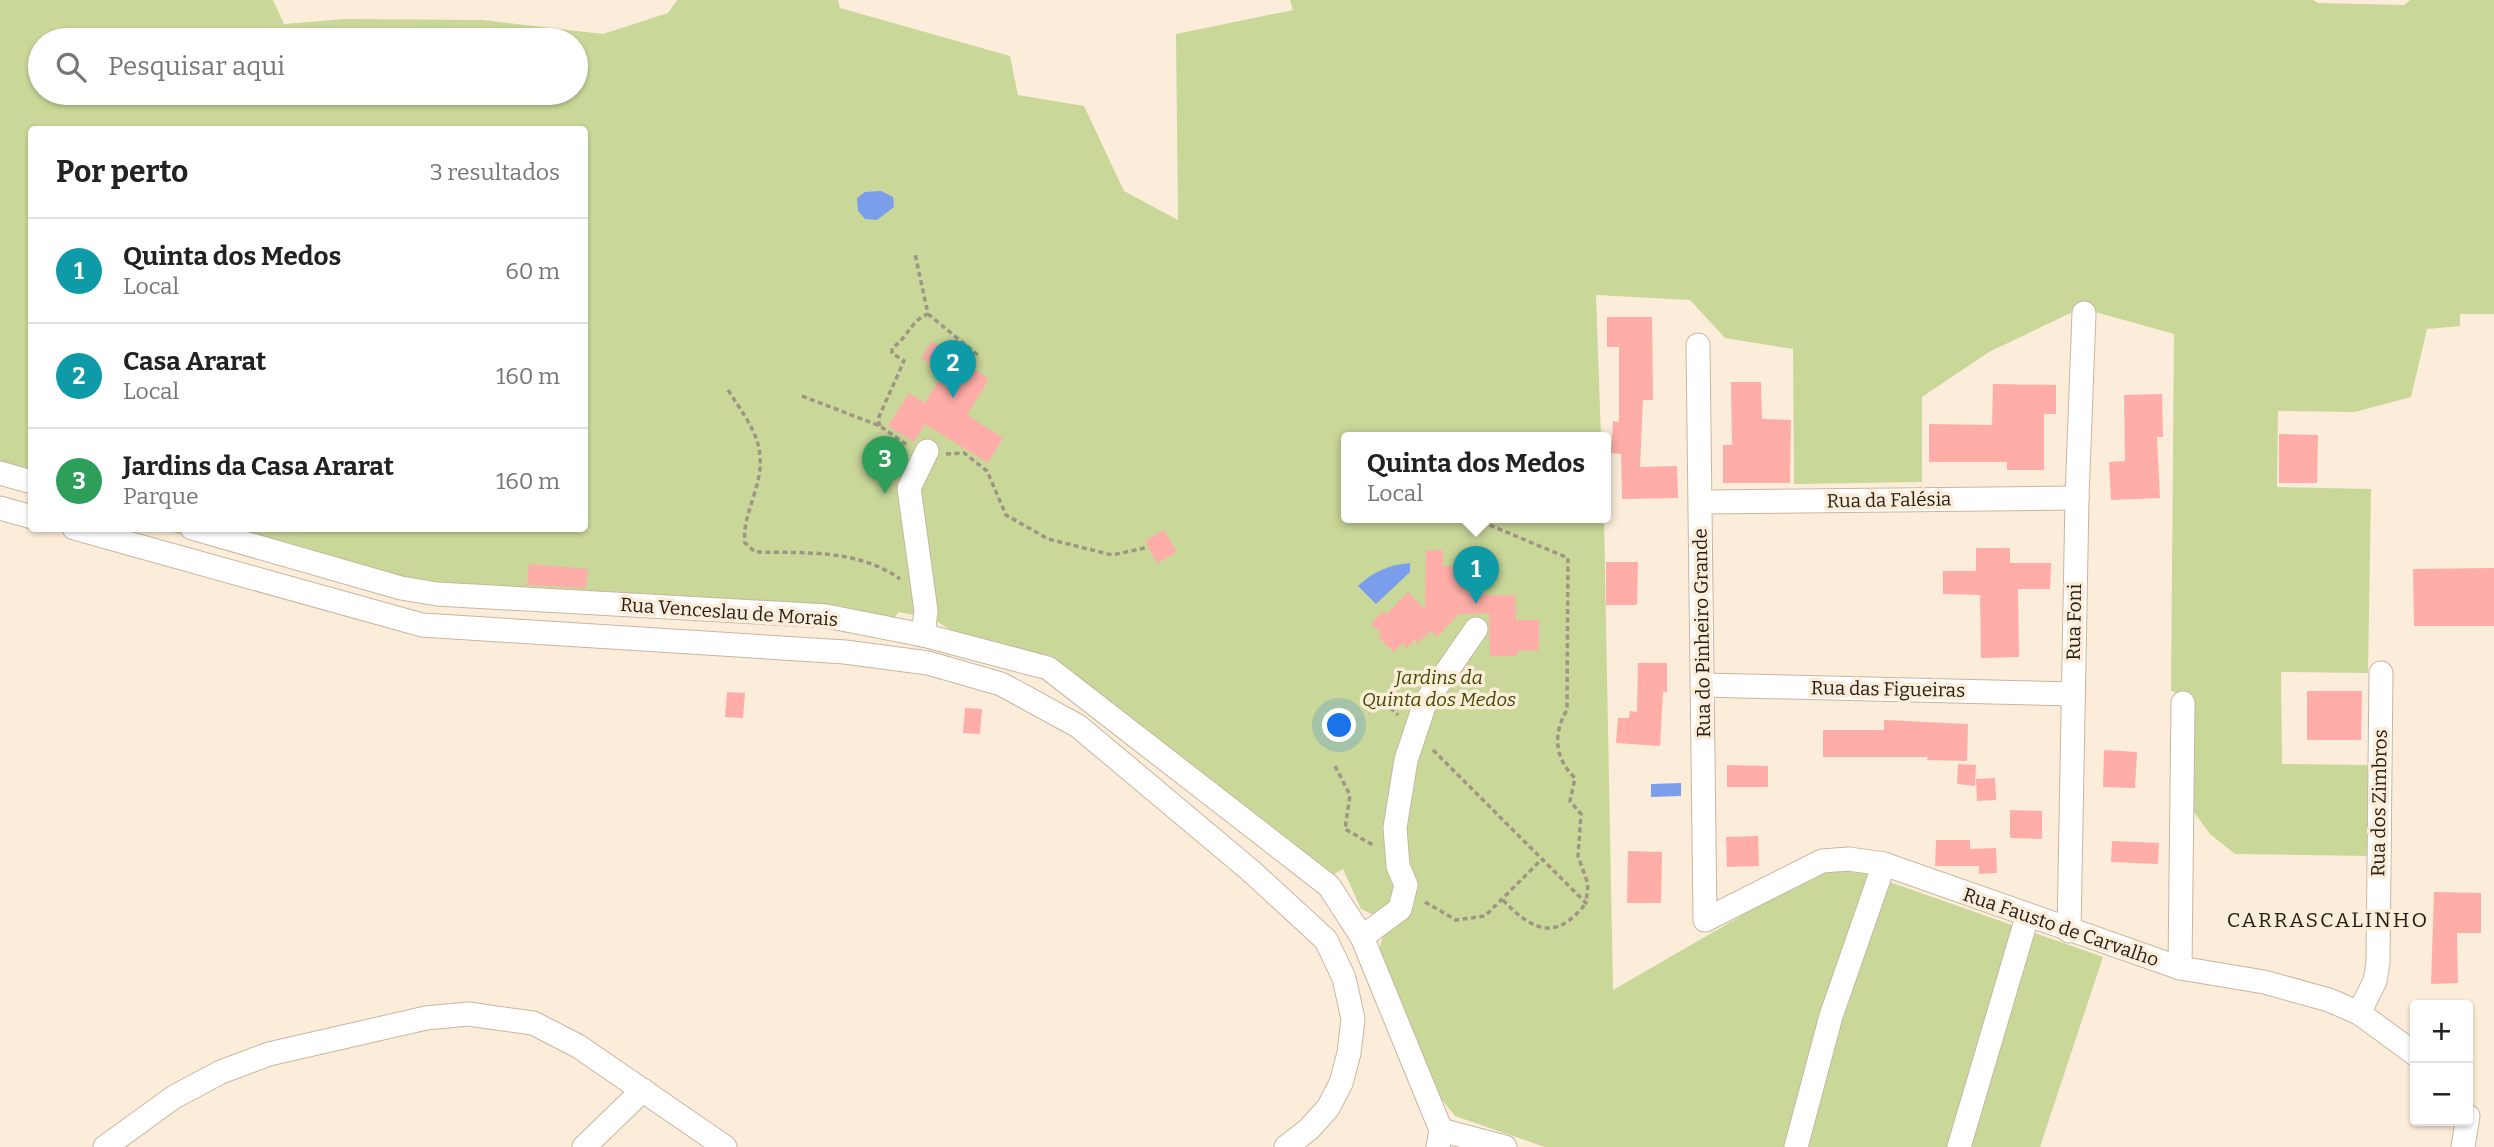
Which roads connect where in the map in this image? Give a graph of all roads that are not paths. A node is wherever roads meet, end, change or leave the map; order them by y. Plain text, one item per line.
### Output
1 (2084, 313) dead end
2 (1698, 345) dead end
3 (925, 454) road end
4 (0, 473) edge
5 (28, 481) edge
6 (2077, 498) junction
7 (1701, 502) junction
8 (0, 508) edge
9 (28, 516) edge
10 (88, 532) edge
11 (206, 532) edge
12 (1476, 629) dead end
13 (923, 635) junction
14 (2381, 673) dead end
15 (1703, 685) junction
16 (2072, 694) junction
17 (2183, 703) dead end
18 (1884, 864) junction
19 (2027, 917) junction
20 (1705, 920) joint
21 (2069, 931) junction
22 (1362, 937) junction
23 (2180, 968) junction
24 (2359, 1013) junction
25 (2410, 1050) edge
26 (643, 1090) junction
27 (1313, 1125) junction
28 (2466, 1126) edge
29 (1439, 1139) edge
30 (105, 1147) edge
31 (584, 1147) edge
32 (726, 1147) edge
33 (1286, 1147) edge
34 (1302, 1147) edge
35 (1505, 1147) edge
36 (1796, 1147) edge
37 (1959, 1147) edge
38 (2463, 1147) edge

1 - 6 street, Rua Foni
2 - 7 street, Rua do Pinheiro Grande
3 - 13 street
4 - 5 street
6 - 7 street, Rua da Falésia
6 - 16 street, Rua Foni
7 - 15 street, Rua do Pinheiro Grande
8 - 9 street
10 - 27 street
11 - 13 street, Rua Venceslau de Morais
12 - 22 street
13 - 22 street, Rua Venceslau de Morais
14 - 24 street, Rua dos Zimbros
15 - 16 street, Rua das Figueiras
15 - 20 street, Rua do Pinheiro Grande
16 - 21 street, Rua Foni
17 - 23 street
18 - 19 street, Rua Fausto de Carvalho
18 - 20 street, Rua Fausto de Carvalho
18 - 36 street
19 - 21 street, Rua Fausto de Carvalho
19 - 37 street
21 - 23 street, Rua Fausto de Carvalho
22 - 29 street, Rua Venceslau de Morais
23 - 24 street, Rua Fausto de Carvalho
24 - 25 street, Rua Fausto de Carvalho
26 - 30 street
26 - 31 street
26 - 32 street
27 - 33 street
27 - 34 street
28 - 38 street
29 - 35 street

